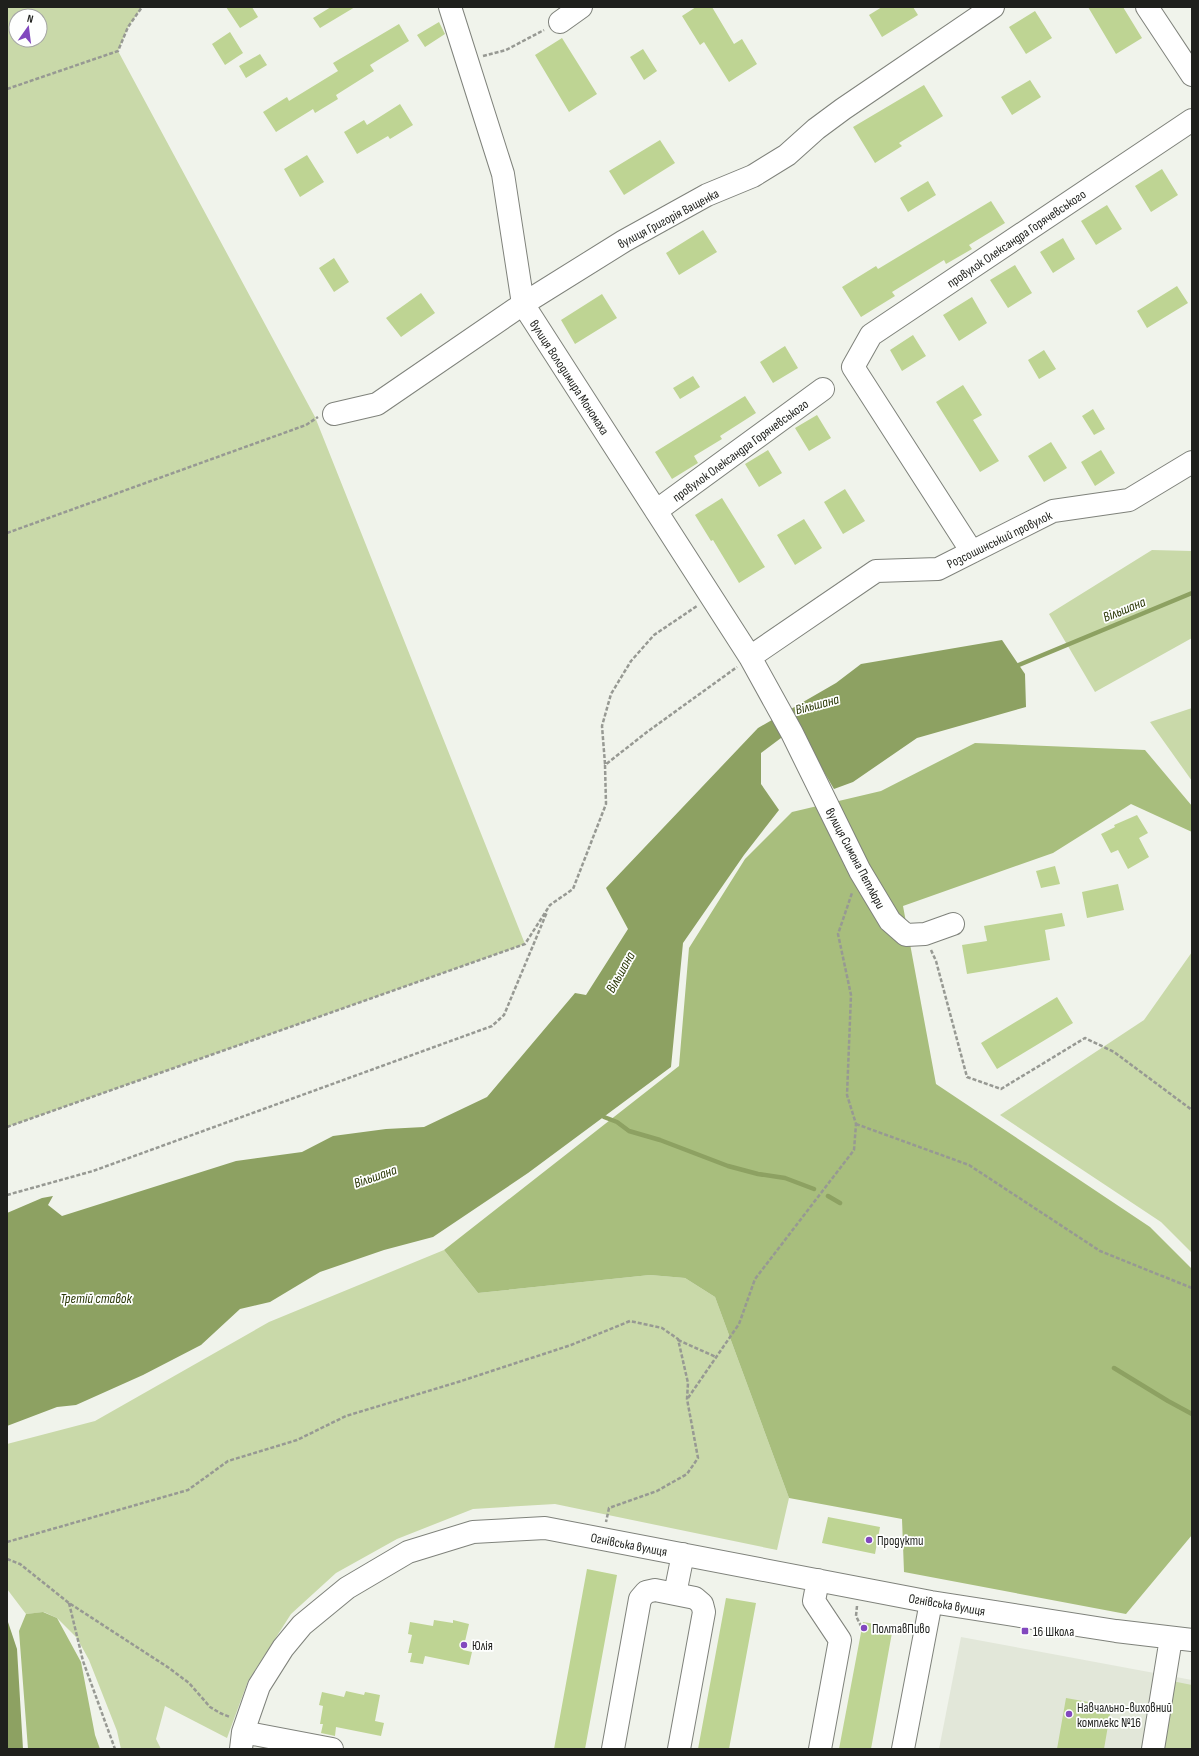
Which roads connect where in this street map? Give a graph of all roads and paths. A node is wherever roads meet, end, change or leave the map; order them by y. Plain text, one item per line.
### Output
1 (142, 7) edge
2 (450, 7) edge
3 (580, 7) edge
4 (993, 7) edge
5 (1147, 7) edge
6 (560, 22) joint
7 (467, 60) junction
8 (1192, 75) edge
9 (7, 89) edge
10 (1192, 120) edge
11 (523, 304) junction
12 (823, 389) dead end
13 (325, 416) joint
14 (1192, 462) edge
15 (656, 511) junction
16 (7, 534) edge
17 (972, 552) junction
18 (711, 596) junction
19 (750, 657) junction
20 (780, 709) joint
21 (605, 765) junction
22 (860, 871) junction
23 (550, 905) junction
24 (953, 924) dead end
25 (925, 934) junction
26 (1192, 1110) edge
27 (856, 1124) junction
28 (7, 1127) edge
29 (7, 1195) edge
30 (1192, 1288) edge
31 (678, 1340) junction
32 (716, 1357) junction
33 (687, 1399) junction
34 (612, 1525) dead end
35 (7, 1542) edge
36 (683, 1554) junction
37 (7, 1560) edge
38 (818, 1580) junction
39 (675, 1594) junction
40 (930, 1602) junction
41 (69, 1603) junction
42 (858, 1604) dead end
43 (862, 1628) dead end
44 (1192, 1629) edge
45 (1116, 1631) junction
46 (1182, 1639) edge
47 (239, 1733) edge
48 (115, 1749) edge
49 (332, 1749) edge
50 (613, 1749) edge
51 (679, 1749) edge
52 (820, 1749) edge
53 (903, 1749) edge
54 (1153, 1749) edge

1 - 9 path
2 - 7 street, вулиця Володимира Мономаха
3 - 6 street
4 - 11 street, вулиця Григорія Ващенка
5 - 8 street
6 - 7 path
7 - 11 street, вулиця Володимира Мономаха
10 - 17 street, провулок Олександра Горячевського
11 - 13 street, вулиця Григорія Ващенка
11 - 15 street, вулиця Володимира Мономаха
12 - 15 street, провулок Олександра Горячевського
13 - 16 path
14 - 17 street, Розсошинський провулок
15 - 18 street, вулиця Володимира Мономаха
17 - 19 street, Розсошинський провулок
18 - 19 street, вулиця Володимира Мономаха
18 - 21 path
19 - 20 street, вулиця Володимира Мономаха
19 - 21 path
20 - 22 street, вулиця Симона Петлюри
21 - 23 path
22 - 25 street, вулиця Симона Петлюри
22 - 27 path
23 - 28 path
23 - 29 path
24 - 25 street, вулиця Симона Петлюри
25 - 26 path
27 - 30 path
27 - 32 path
31 - 32 path
31 - 33 path
31 - 35 path
32 - 33 path
33 - 34 path
36 - 38 street, Огнівська вулиця
36 - 39 street
36 - 47 street, Огнівська вулиця
37 - 41 path
38 - 40 street, Огнівська вулиця
38 - 52 street
39 - 50 street
39 - 51 street
40 - 45 street, Огнівська вулиця
40 - 53 street
41 - 47 path
41 - 48 path
42 - 43 path
44 - 45 street, Огнівська вулиця
45 - 46 street, Огнівська вулиця
46 - 54 street
47 - 49 street

